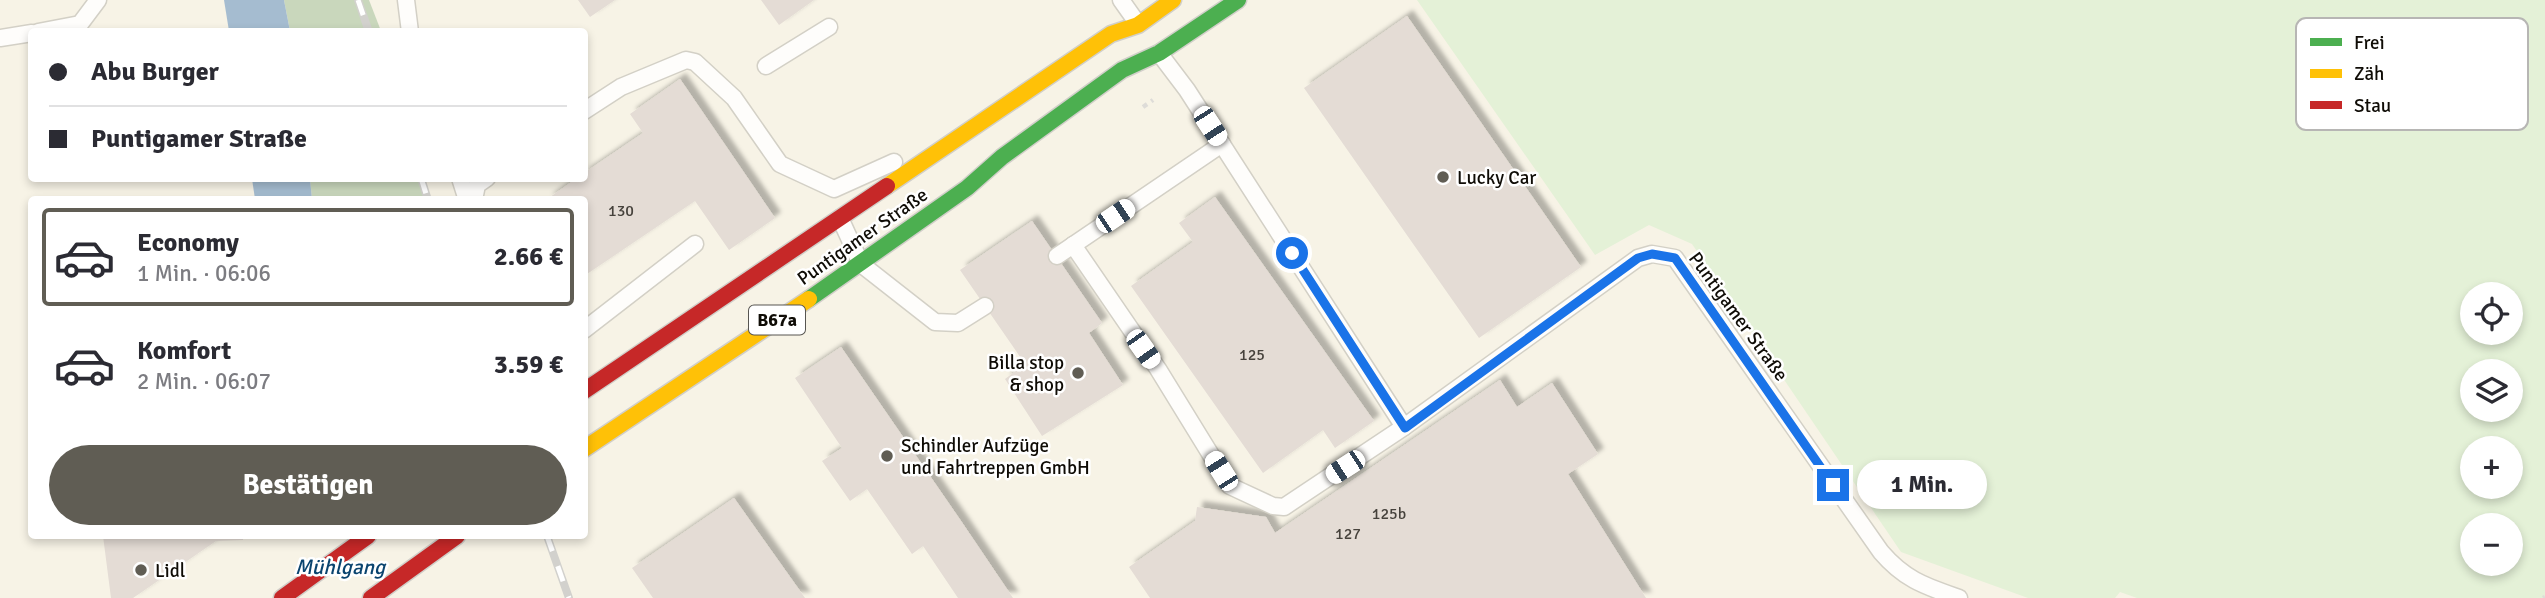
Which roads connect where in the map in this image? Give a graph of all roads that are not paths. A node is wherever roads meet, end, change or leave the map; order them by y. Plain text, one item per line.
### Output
1 (98, 0) edge
2 (406, 0) edge
3 (1121, 0) edge
4 (1173, 0) edge
5 (1238, 0) edge
6 (829, 27) dead end
7 (59, 28) edge
8 (410, 28) edge
9 (28, 34) edge
10 (0, 38) edge
11 (1148, 39) junction
12 (766, 66) dead end
13 (588, 108) edge
14 (983, 122) junction
15 (1222, 144) junction
16 (840, 218) junction
17 (695, 244) dead end
18 (1073, 245) junction
19 (1057, 256) dead end
20 (861, 264) junction
21 (985, 306) dead end
22 (588, 327) edge
23 (588, 388) edge
24 (1405, 428) junction
25 (588, 446) edge
26 (364, 539) edge
27 (453, 539) edge
28 (283, 598) edge
29 (371, 598) edge
30 (1959, 598) edge

1 - 7 lane
2 - 8 lane
3 - 11 lane
4 - 11 main road, Puntigamer Straße / B67a
5 - 11 main road, Puntigamer Straße / B67a
6 - 12 lane
9 - 10 lane
11 - 14 main road, Puntigamer Straße / B67a
11 - 15 lane
11 - 20 main road, Puntigamer Straße / B67a
13 - 14 lane, Puntigamer Straße
14 - 16 main road, Puntigamer Straße / B67a
15 - 18 lane
15 - 24 lane
16 - 20 lane
16 - 23 main road, Puntigamer Straße / B67a
17 - 22 lane
18 - 19 lane
18 - 24 lane, Puntigamer Straße
20 - 21 lane
20 - 25 main road, Puntigamer Straße / B67a
24 - 30 lane, Puntigamer Straße
26 - 28 main road
27 - 29 main road

